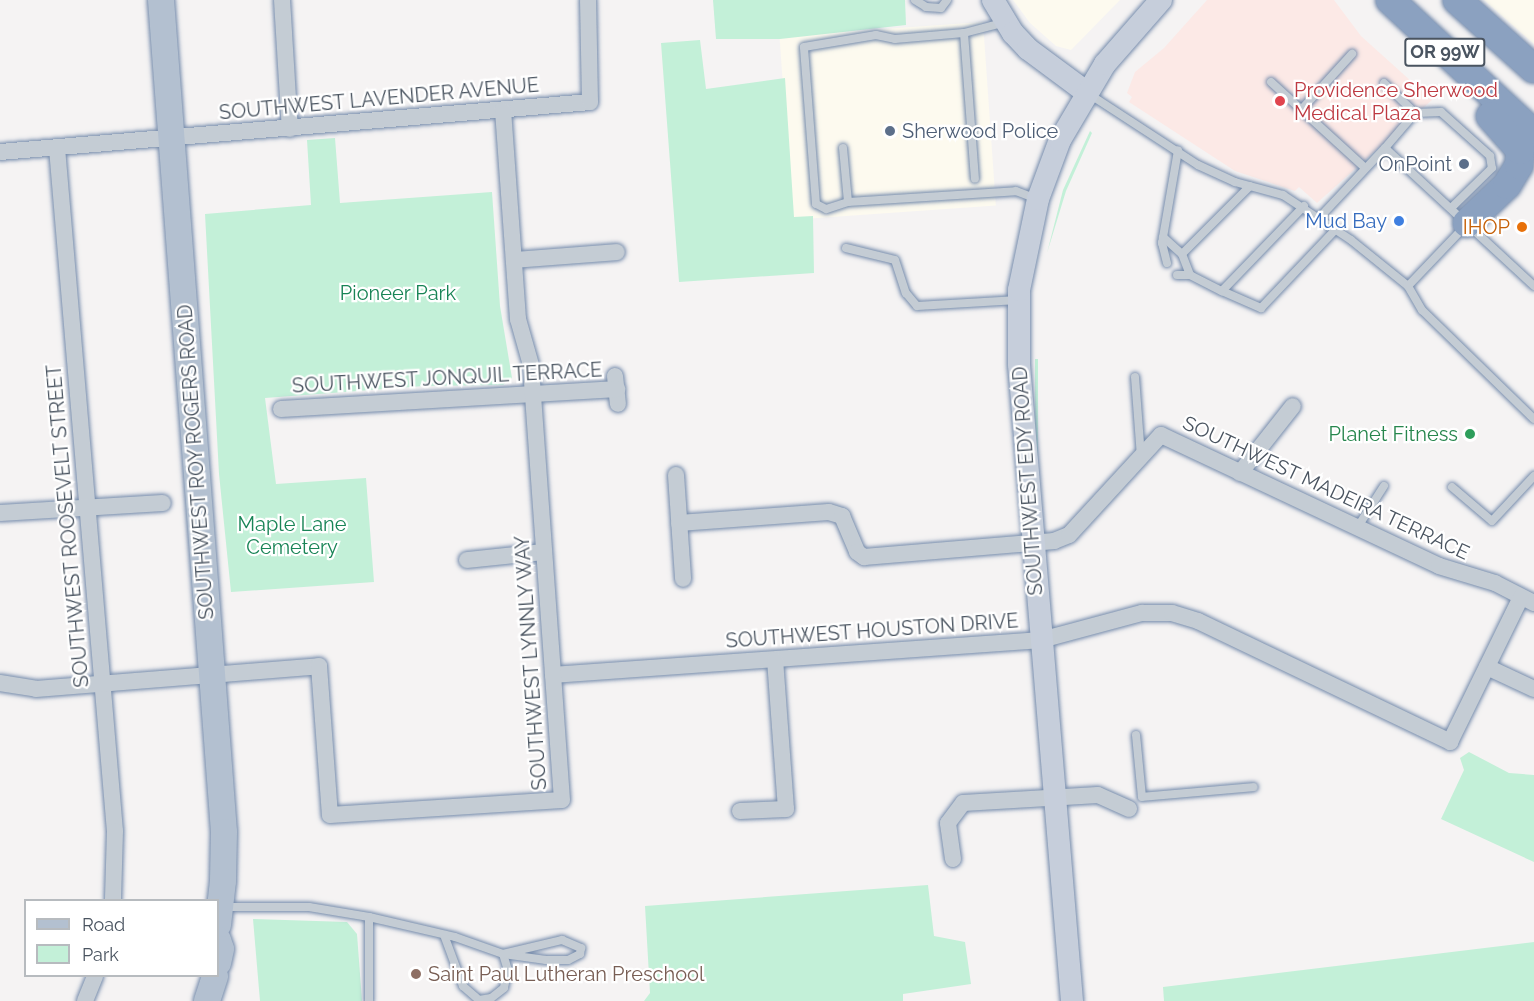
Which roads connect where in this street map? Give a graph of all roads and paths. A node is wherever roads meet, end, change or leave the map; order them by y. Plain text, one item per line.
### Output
1 (161, 0) edge
2 (282, 0) edge
3 (588, 0) edge
4 (915, 0) edge
5 (947, 0) edge
6 (993, 0) edge
7 (1161, 0) edge
8 (1390, 0) edge
9 (1457, 0) edge
10 (1006, 22) junction
11 (964, 33) junction
12 (1352, 54) dead end
13 (1534, 69) edge
14 (1271, 82) dead end
15 (1384, 83) dead end
16 (1479, 84) junction
17 (1086, 92) junction
18 (1301, 110) junction
19 (503, 111) junction
20 (1415, 113) junction
21 (290, 129) junction
22 (1534, 134) edge
23 (172, 138) junction
24 (1384, 147) junction
25 (57, 148) junction
26 (843, 148) dead end
27 (1178, 150) junction
28 (0, 152) edge
29 (1364, 167) junction
30 (975, 179) dead end
31 (1250, 186) junction
32 (1038, 200) junction
33 (848, 202) junction
34 (1304, 206) junction
35 (1459, 216) junction
36 (1320, 217) junction
37 (1336, 229) junction
38 (1163, 237) junction
39 (846, 248) dead end
40 (617, 252) dead end
41 (1182, 254) junction
42 (514, 260) junction
43 (1167, 263) dead end
44 (1177, 275) dead end
45 (1190, 276) junction
46 (1408, 285) junction
47 (1534, 286) edge
48 (1222, 291) junction
49 (1019, 300) junction
50 (1135, 377) dead end
51 (617, 389) dead end
52 (533, 394) junction
53 (1293, 406) dead end
54 (281, 409) dead end
55 (1534, 419) edge
56 (1141, 457) junction
57 (1240, 473) junction
58 (676, 475) dead end
59 (1534, 476) edge
60 (1384, 486) dead end
61 (1452, 487) dead end
62 (163, 503) dead end
63 (87, 510) junction
64 (0, 513) edge
65 (679, 523) junction
66 (1357, 528) junction
67 (1033, 543) junction
68 (543, 552) junction
69 (467, 560) dead end
70 (683, 579) dead end
71 (1528, 600) edge
72 (1041, 640) junction
73 (775, 660) junction
74 (1487, 667) junction
75 (212, 675) junction
76 (553, 675) junction
77 (0, 683) edge
78 (104, 684) junction
79 (1534, 689) edge
80 (1136, 735) dead end
81 (1254, 787) dead end
82 (1054, 798) junction
83 (1136, 803) junction
84 (740, 812) dead end
85 (953, 860) dead end
86 (113, 899) edge
87 (219, 916) edge
88 (369, 917) junction
89 (444, 935) junction
90 (219, 942) edge
91 (503, 954) junction
92 (219, 958) edge
93 (94, 977) edge
94 (197, 977) edge
95 (214, 977) edge
96 (85, 1001) edge
97 (191, 1001) edge
98 (207, 1001) edge
99 (369, 1001) edge
100 (1072, 1001) edge

1 - 23 main road, SOUTHWEST ROY ROGERS ROAD
2 - 21 street
3 - 19 street, SOUTHWEST LAVENDER AVENUE
4 - 5 lane
6 - 10 main road
7 - 17 main road, SOUTHWEST EDY ROAD
8 - 16 highway, OR 99W
9 - 13 highway, OR 99W
10 - 11 lane
10 - 17 main road
11 - 30 lane
11 - 33 lane
12 - 18 lane
14 - 18 lane
15 - 20 lane
16 - 22 highway, OR 99W
16 - 35 highway
17 - 27 lane
17 - 32 main road, SOUTHWEST EDY ROAD
18 - 29 lane
19 - 21 street, SOUTHWEST LAVENDER AVENUE
19 - 42 street, SOUTHWEST LYNNLY WAY
20 - 24 lane
20 - 35 lane
21 - 23 street, SOUTHWEST LAVENDER AVENUE
23 - 25 street, SOUTHWEST LAVENDER AVENUE
23 - 75 main road, SOUTHWEST ROY ROGERS ROAD
24 - 29 lane
24 - 35 lane
25 - 28 street, SOUTHWEST LAVENDER AVENUE
25 - 63 street, SOUTHWEST ROOSEVELT STREET
26 - 33 lane
27 - 31 lane
27 - 38 lane
29 - 36 lane
31 - 34 lane
31 - 41 lane
32 - 33 lane
32 - 49 main road, SOUTHWEST EDY ROAD
34 - 36 lane
34 - 48 lane
35 - 46 lane
35 - 47 lane
36 - 37 lane
37 - 46 lane
37 - 48 lane
38 - 41 lane
38 - 43 lane
39 - 49 lane
40 - 42 street
41 - 45 lane
42 - 52 street, SOUTHWEST LYNNLY WAY
44 - 45 lane
45 - 48 lane
46 - 55 lane
49 - 67 main road, SOUTHWEST EDY ROAD
50 - 56 lane
51 - 52 street, SOUTHWEST JONQUIL TERRACE
52 - 54 street, SOUTHWEST JONQUIL TERRACE
52 - 68 street, SOUTHWEST LYNNLY WAY
53 - 57 street
56 - 57 street, SOUTHWEST MADEIRA TERRACE
56 - 67 street, SOUTHWEST MADEIRA TERRACE
57 - 66 street, SOUTHWEST MADEIRA TERRACE
58 - 65 street
59 - 61 lane
60 - 66 lane
62 - 63 street
63 - 64 street
63 - 78 street, SOUTHWEST ROOSEVELT STREET
65 - 67 street, SOUTHWEST MADEIRA TERRACE
65 - 70 street
66 - 71 street, SOUTHWEST MADEIRA TERRACE
67 - 72 main road, SOUTHWEST EDY ROAD
68 - 69 street
68 - 76 street, SOUTHWEST LYNNLY WAY
71 - 74 street
72 - 73 street, SOUTHWEST HOUSTON DRIVE
72 - 74 street, SOUTHWEST HOUSTON DRIVE
72 - 82 main road, SOUTHWEST EDY ROAD
73 - 76 street, SOUTHWEST HOUSTON DRIVE
73 - 84 street
74 - 79 street
75 - 76 street, SOUTHWEST LYNNLY WAY
75 - 78 street, SOUTHWEST LYNNLY WAY
75 - 87 main road, SOUTHWEST ROY ROGERS ROAD
77 - 78 street, SOUTHWEST LYNNLY WAY
78 - 86 street, SOUTHWEST ROOSEVELT STREET
80 - 83 lane
81 - 83 lane
82 - 83 street
82 - 85 street
82 - 100 main road, SOUTHWEST EDY ROAD
87 - 88 lane
88 - 89 lane
88 - 99 lane
89 - 91 lane
89 - 91 lane
90 - 92 main road
91 - 91 lane
93 - 96 street
94 - 97 main road
95 - 98 main road

